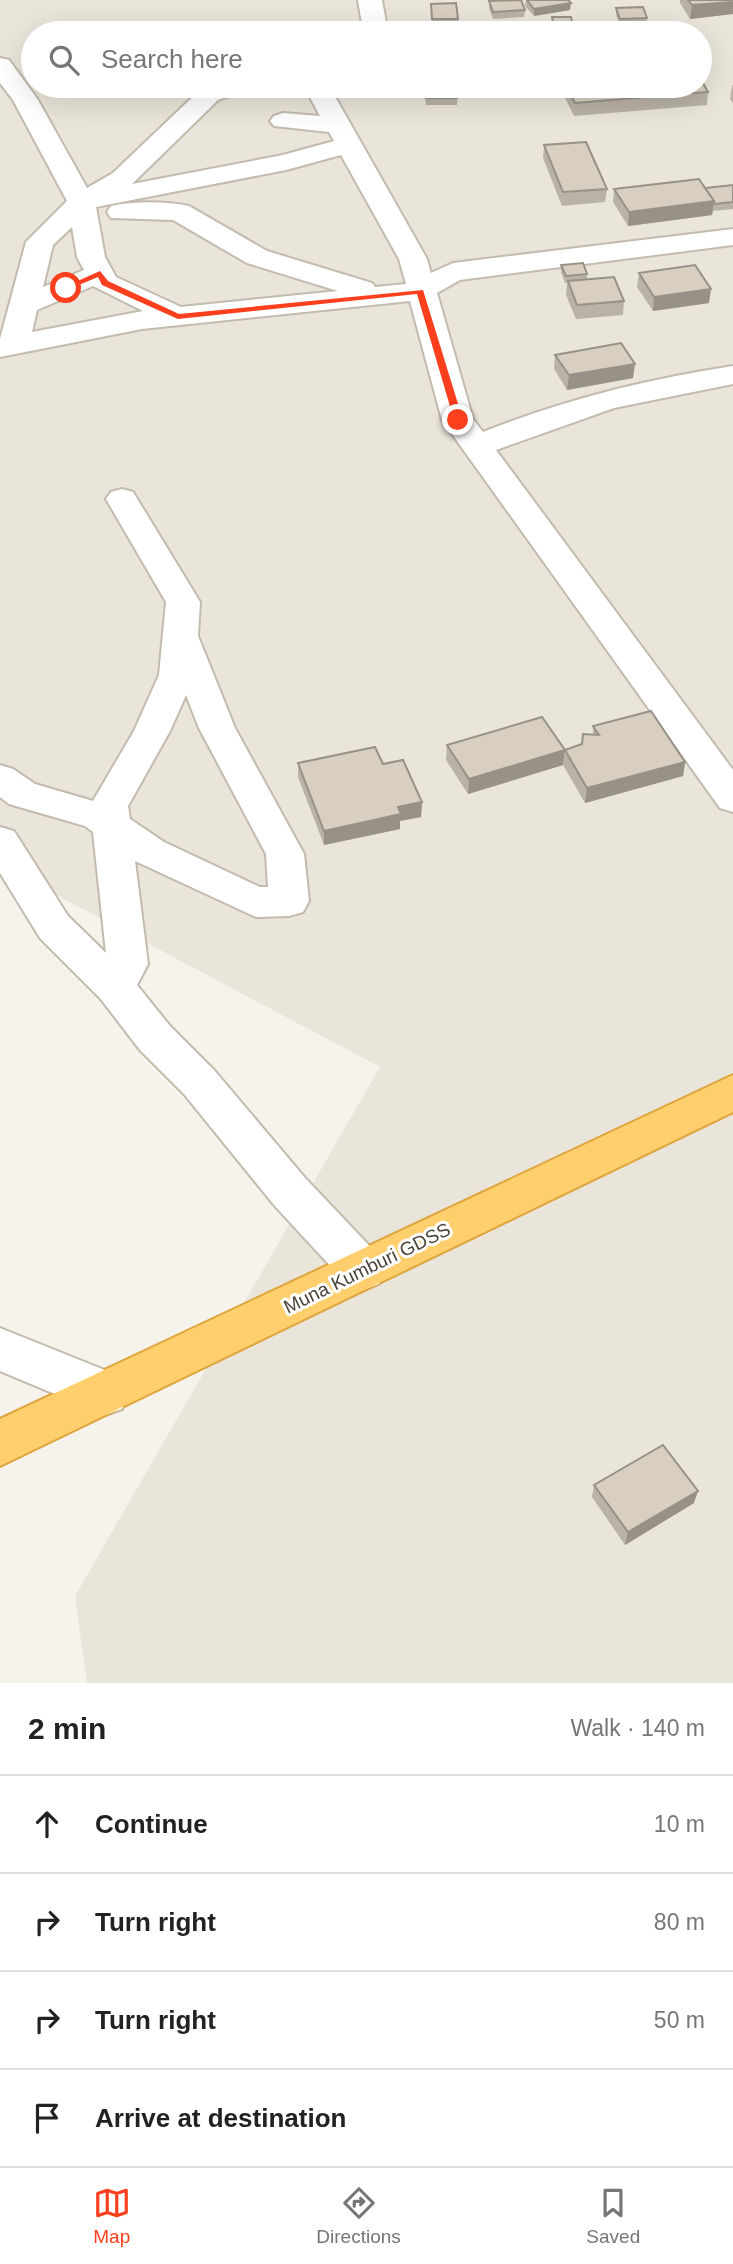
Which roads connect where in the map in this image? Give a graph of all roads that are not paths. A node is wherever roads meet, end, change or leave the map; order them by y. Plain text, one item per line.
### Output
1 (370, 0) edge
2 (374, 21) edge
3 (0, 65) edge
4 (21, 94) edge
5 (24, 98) edge
6 (206, 98) edge
7 (323, 98) edge
8 (284, 121) dead end
9 (343, 135) junction
10 (81, 202) junction
11 (733, 237) edge
12 (100, 273) junction
13 (420, 291) junction
14 (385, 295) junction
15 (24, 305) junction
16 (178, 316) junction
17 (7, 346) edge
18 (733, 375) edge
19 (477, 446) junction
20 (122, 499) dead end
21 (181, 634) junction
22 (0, 778) edge
23 (733, 798) edge
24 (111, 824) junction
25 (0, 841) edge
26 (115, 987) junction
27 (733, 1092) edge
28 (363, 1270) junction
29 (0, 1349) edge
30 (105, 1393) junction
31 (0, 1443) edge

1 - 2 street
3 - 4 street
5 - 10 street
6 - 10 street
7 - 9 street
8 - 9 street
9 - 10 street
9 - 13 street
10 - 12 street
10 - 14 street
10 - 15 street
11 - 13 street
12 - 15 street
12 - 16 street
13 - 14 street
13 - 19 street
14 - 16 street
15 - 17 street
16 - 17 street
18 - 19 street
19 - 23 street
20 - 21 street
21 - 24 street
21 - 24 street
22 - 24 street
24 - 26 street
25 - 26 street
26 - 28 street
27 - 28 highway, Muna Kumburi GDSS
28 - 30 highway, Muna Kumburi GDSS
29 - 30 street
30 - 31 highway, Muna Kumburi GDSS

